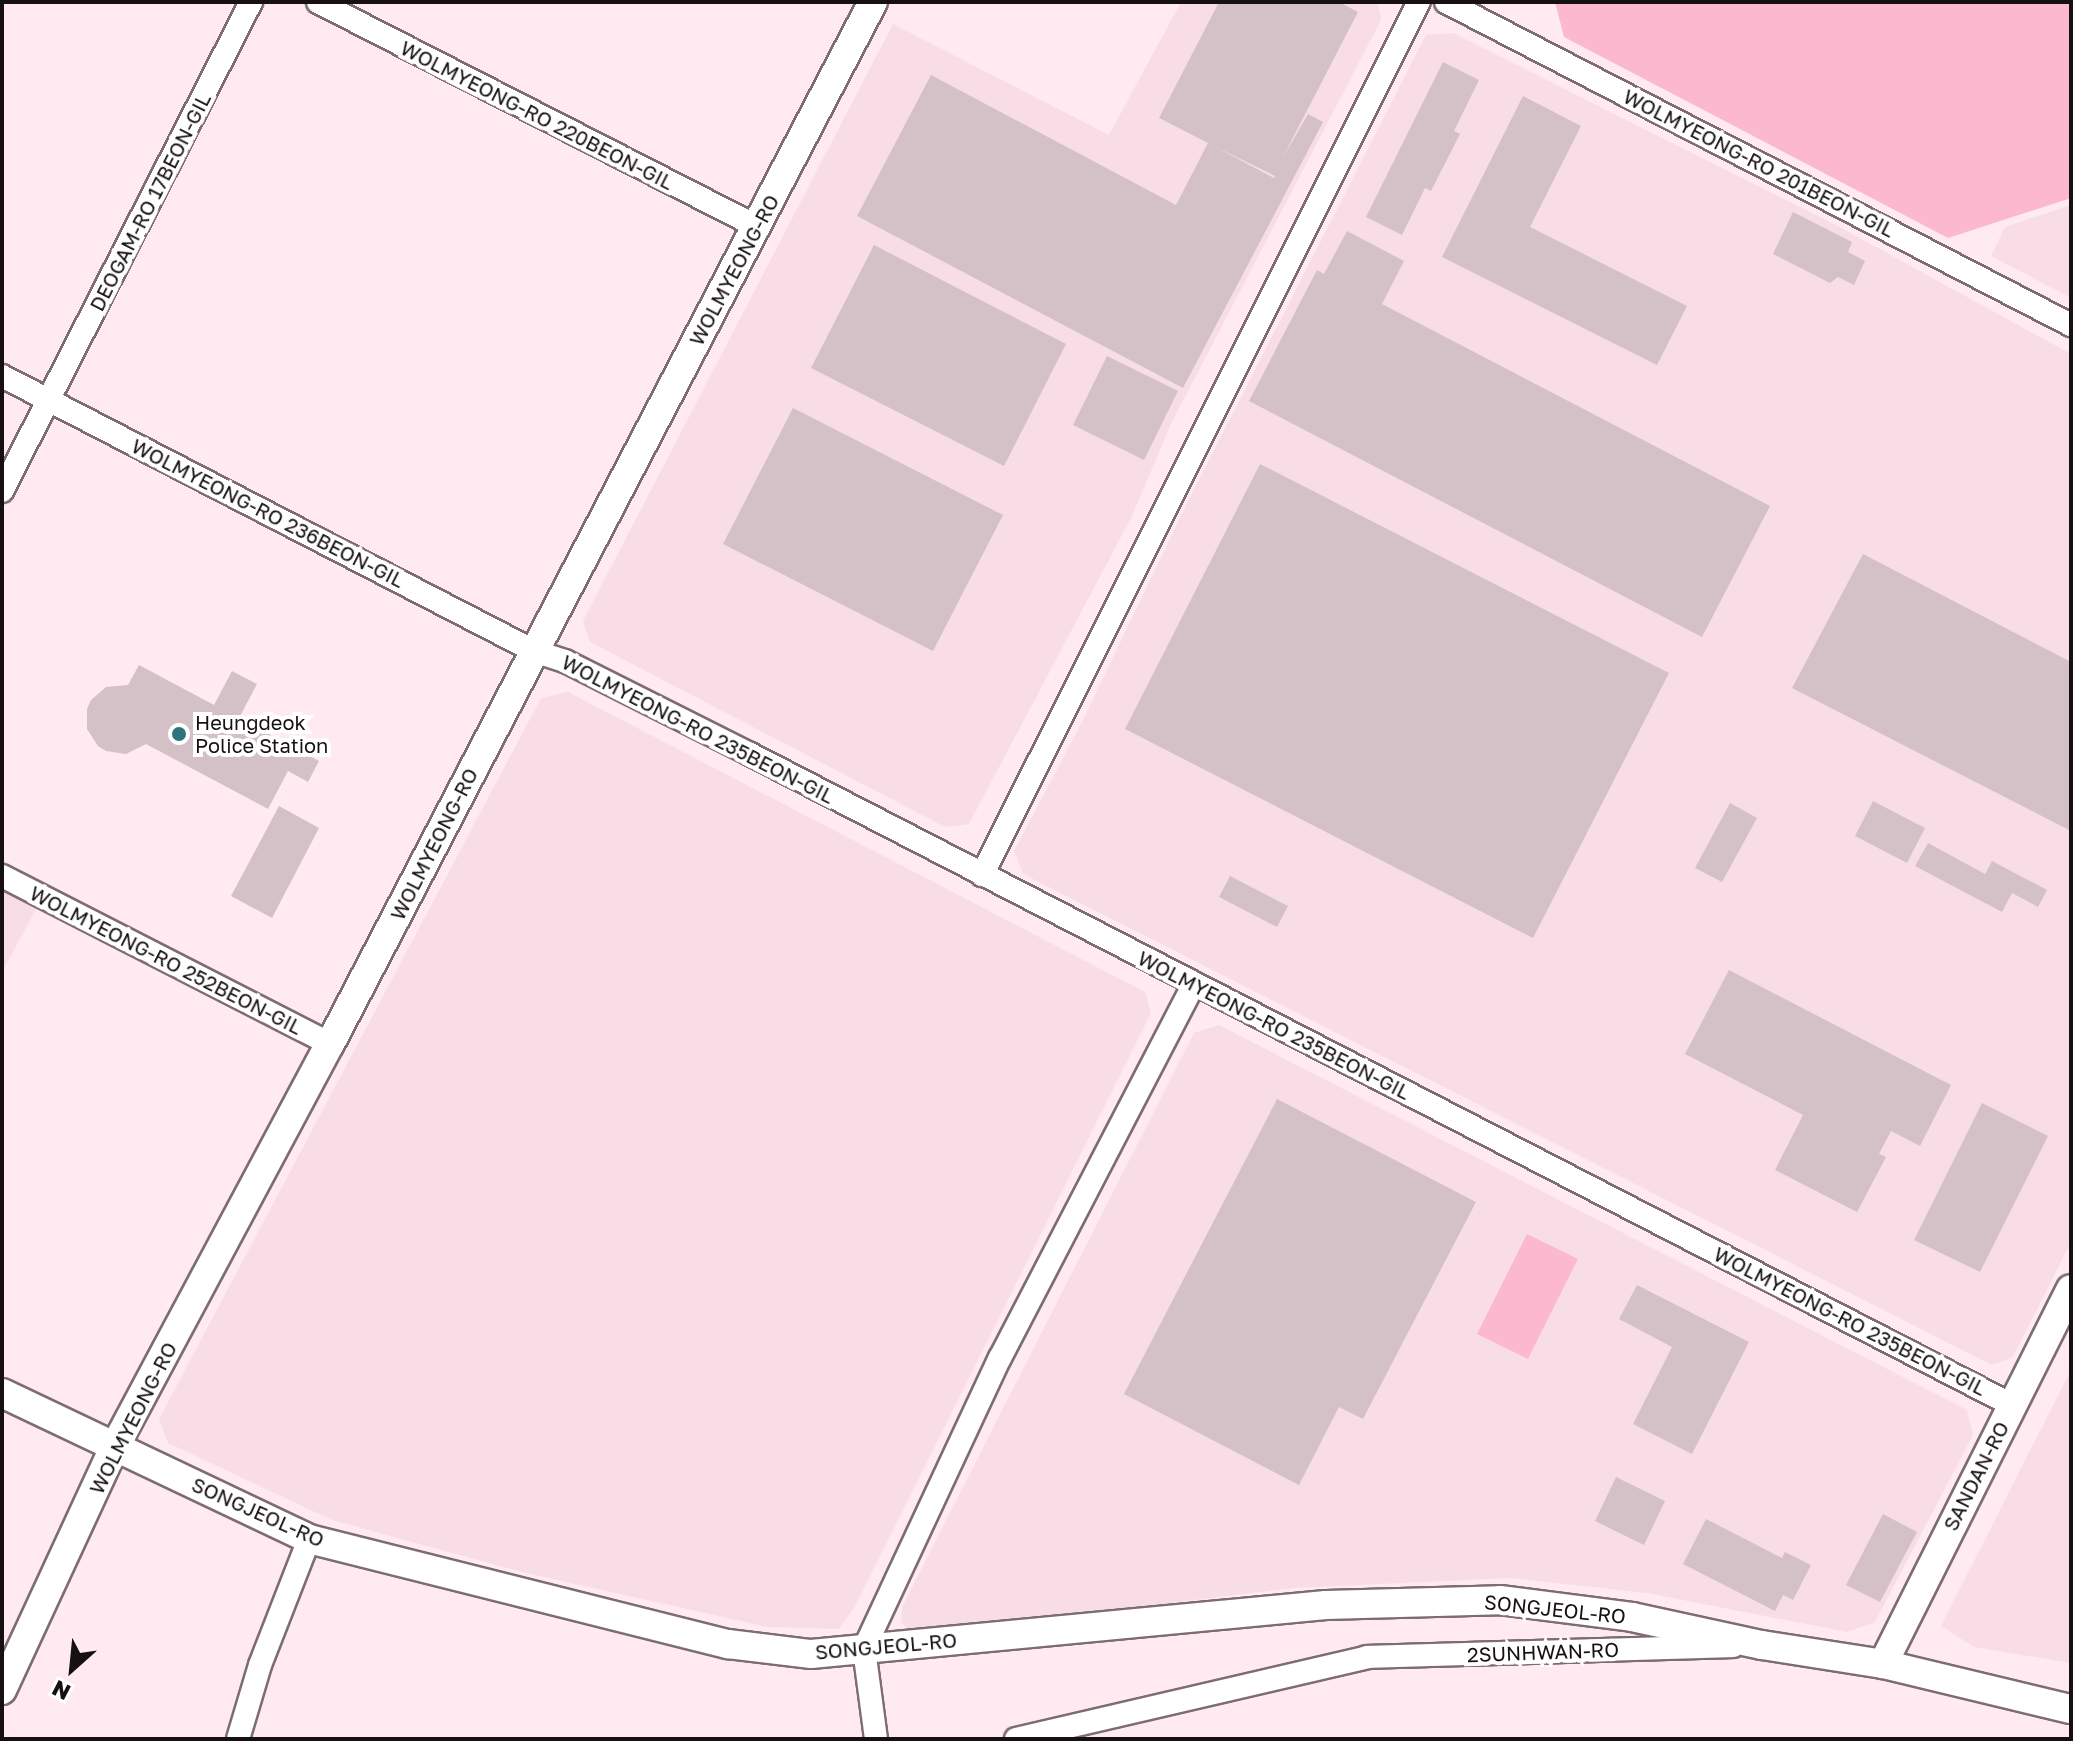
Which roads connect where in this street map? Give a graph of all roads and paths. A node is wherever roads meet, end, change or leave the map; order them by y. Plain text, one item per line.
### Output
1 (251, 2) edge
2 (318, 2) edge
3 (873, 2) edge
4 (1419, 2) edge
5 (1446, 2) edge
6 (757, 227) junction
7 (2071, 325) edge
8 (2, 376) edge
9 (50, 401) junction
10 (2, 491) edge
11 (534, 651) junction
12 (982, 875) junction
13 (2, 876) edge
14 (1194, 983) junction
15 (330, 1044) junction
16 (2071, 1289) edge
17 (2, 1393) edge
18 (2012, 1405) junction
19 (115, 1446) junction
20 (309, 1539) junction
21 (1762, 1645) junction
22 (864, 1649) junction
23 (1883, 1664) junction
24 (2, 1690) edge
25 (2071, 1709) edge
26 (238, 1739) edge
27 (876, 1739) edge
28 (1016, 1739) edge

1 - 9 street, DEOGAM-RO 17BEON-GIL
2 - 6 street, WOLMYEONG-RO 220BEON-GIL
3 - 6 street, WOLMYEONG-RO
4 - 12 street
5 - 7 street, WOLMYEONG-RO 201BEON-GIL
6 - 11 street, WOLMYEONG-RO
8 - 9 street, WOLMYEONG-RO 236BEON-GIL
9 - 10 street, DEOGAM-RO 17BEON-GIL
9 - 11 street, WOLMYEONG-RO 236BEON-GIL
11 - 12 street, WOLMYEONG-RO 235BEON-GIL
11 - 15 street, WOLMYEONG-RO
12 - 14 street, WOLMYEONG-RO 235BEON-GIL
13 - 15 street, WOLMYEONG-RO 252BEON-GIL
14 - 18 street, WOLMYEONG-RO 235BEON-GIL
14 - 22 street
15 - 19 street, WOLMYEONG-RO
16 - 18 street, SANDAN-RO
17 - 19 street, SONGJEOL-RO
18 - 23 street, SANDAN-RO
19 - 20 street, SONGJEOL-RO
19 - 24 street, WOLMYEONG-RO
20 - 22 street, SONGJEOL-RO
20 - 26 street
21 - 22 street, SONGJEOL-RO
21 - 23 street, 2SUNHWAN-RO
21 - 28 street, 2SUNHWAN-RO
22 - 27 street
23 - 25 street, 2SUNHWAN-RO

